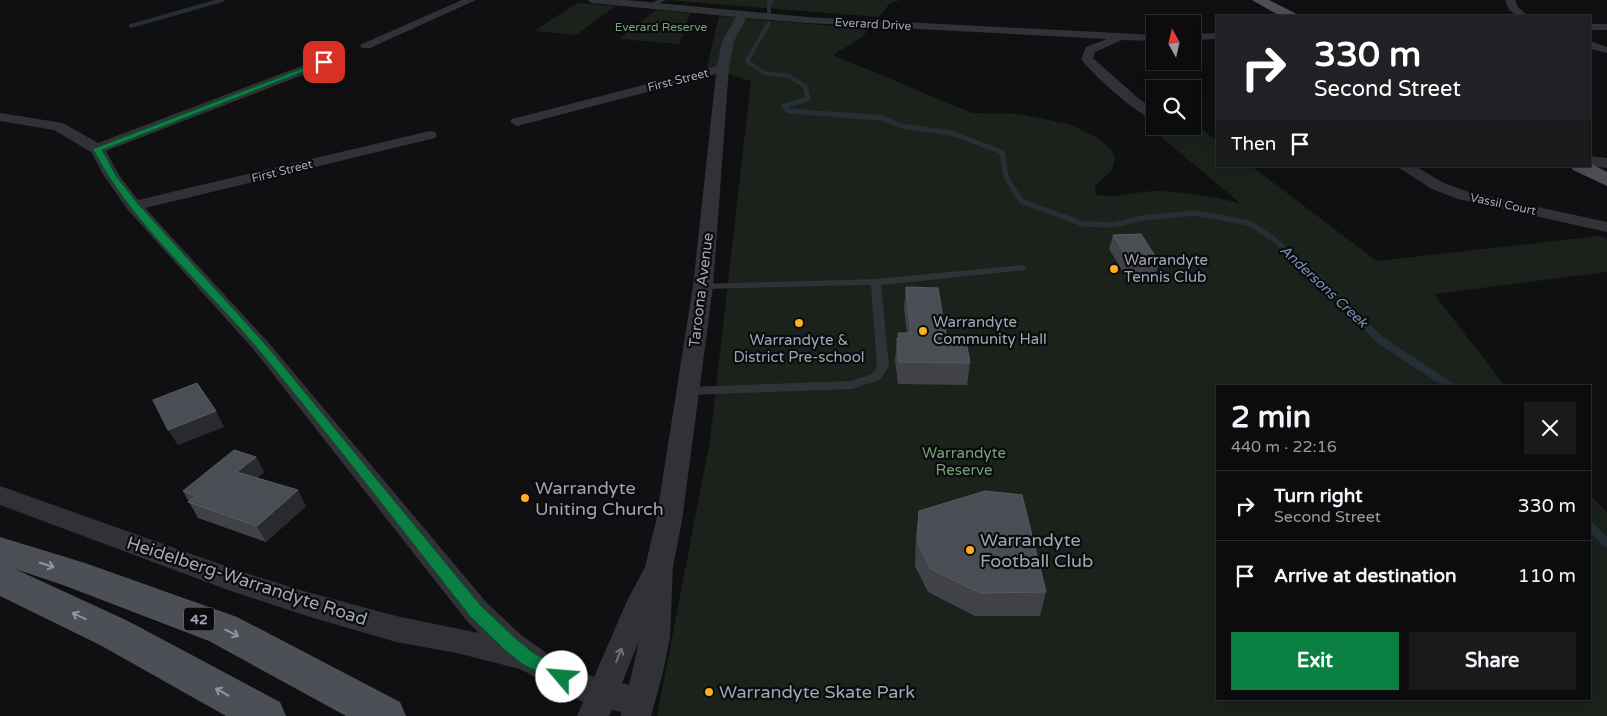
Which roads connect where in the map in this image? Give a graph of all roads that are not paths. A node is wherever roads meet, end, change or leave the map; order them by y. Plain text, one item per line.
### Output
1 (471, 0) edge
2 (592, 0) edge
3 (663, 0) edge
4 (1259, 0) edge
5 (1510, 0) edge
6 (650, 5) junction
7 (742, 15) junction
8 (1288, 15) edge
9 (1522, 15) edge
10 (1591, 27) edge
11 (1607, 27) edge
12 (1216, 36) edge
13 (1122, 37) junction
14 (1201, 37) edge
15 (1146, 38) edge
16 (1591, 45) edge
17 (366, 46) dead end
18 (1605, 50) dead end
19 (324, 62) dead end
20 (723, 68) junction
21 (1146, 110) edge
22 (0, 118) edge
23 (517, 122) dead end
24 (430, 135) dead end
25 (97, 149) junction
26 (1591, 161) edge
27 (1607, 163) edge
28 (1406, 167) edge
29 (1582, 167) edge
30 (1607, 180) edge
31 (134, 206) junction
32 (1607, 227) edge
33 (1022, 268) dead end
34 (876, 282) junction
35 (703, 286) junction
36 (688, 391) junction
37 (0, 495) edge
38 (0, 551) edge
39 (659, 566) junction
40 (0, 579) edge
41 (527, 658) junction
42 (597, 705) edge
43 (638, 709) edge
44 (265, 716) edge
45 (385, 716) edge

1 - 17 street
2 - 6 street, Everard Drive
3 - 6 lane
4 - 8 main road
5 - 9 street
6 - 7 street, Everard Drive
7 - 13 street, Everard Drive
7 - 20 street, Taroona Avenue
10 - 11 street
12 - 14 street
13 - 15 street, Everard Drive
13 - 21 street
16 - 18 street
19 - 25 street
20 - 23 street, First Street
20 - 35 street, Taroona Avenue
22 - 25 street
24 - 31 street, First Street
25 - 31 street
26 - 27 street
28 - 32 street, Vassil Court
29 - 30 main road
31 - 41 street
33 - 34 lane
34 - 35 lane
34 - 36 lane
35 - 36 street, Taroona Avenue
36 - 39 street, Taroona Avenue
37 - 41 street, Heidelberg-Warrandyte Road
38 -> 45 main road, 42
42 -> 39 street, Taroona Avenue
39 - 43 street, Taroona Avenue
44 -> 40 main road
41 - 42 street
42 - 43 street

